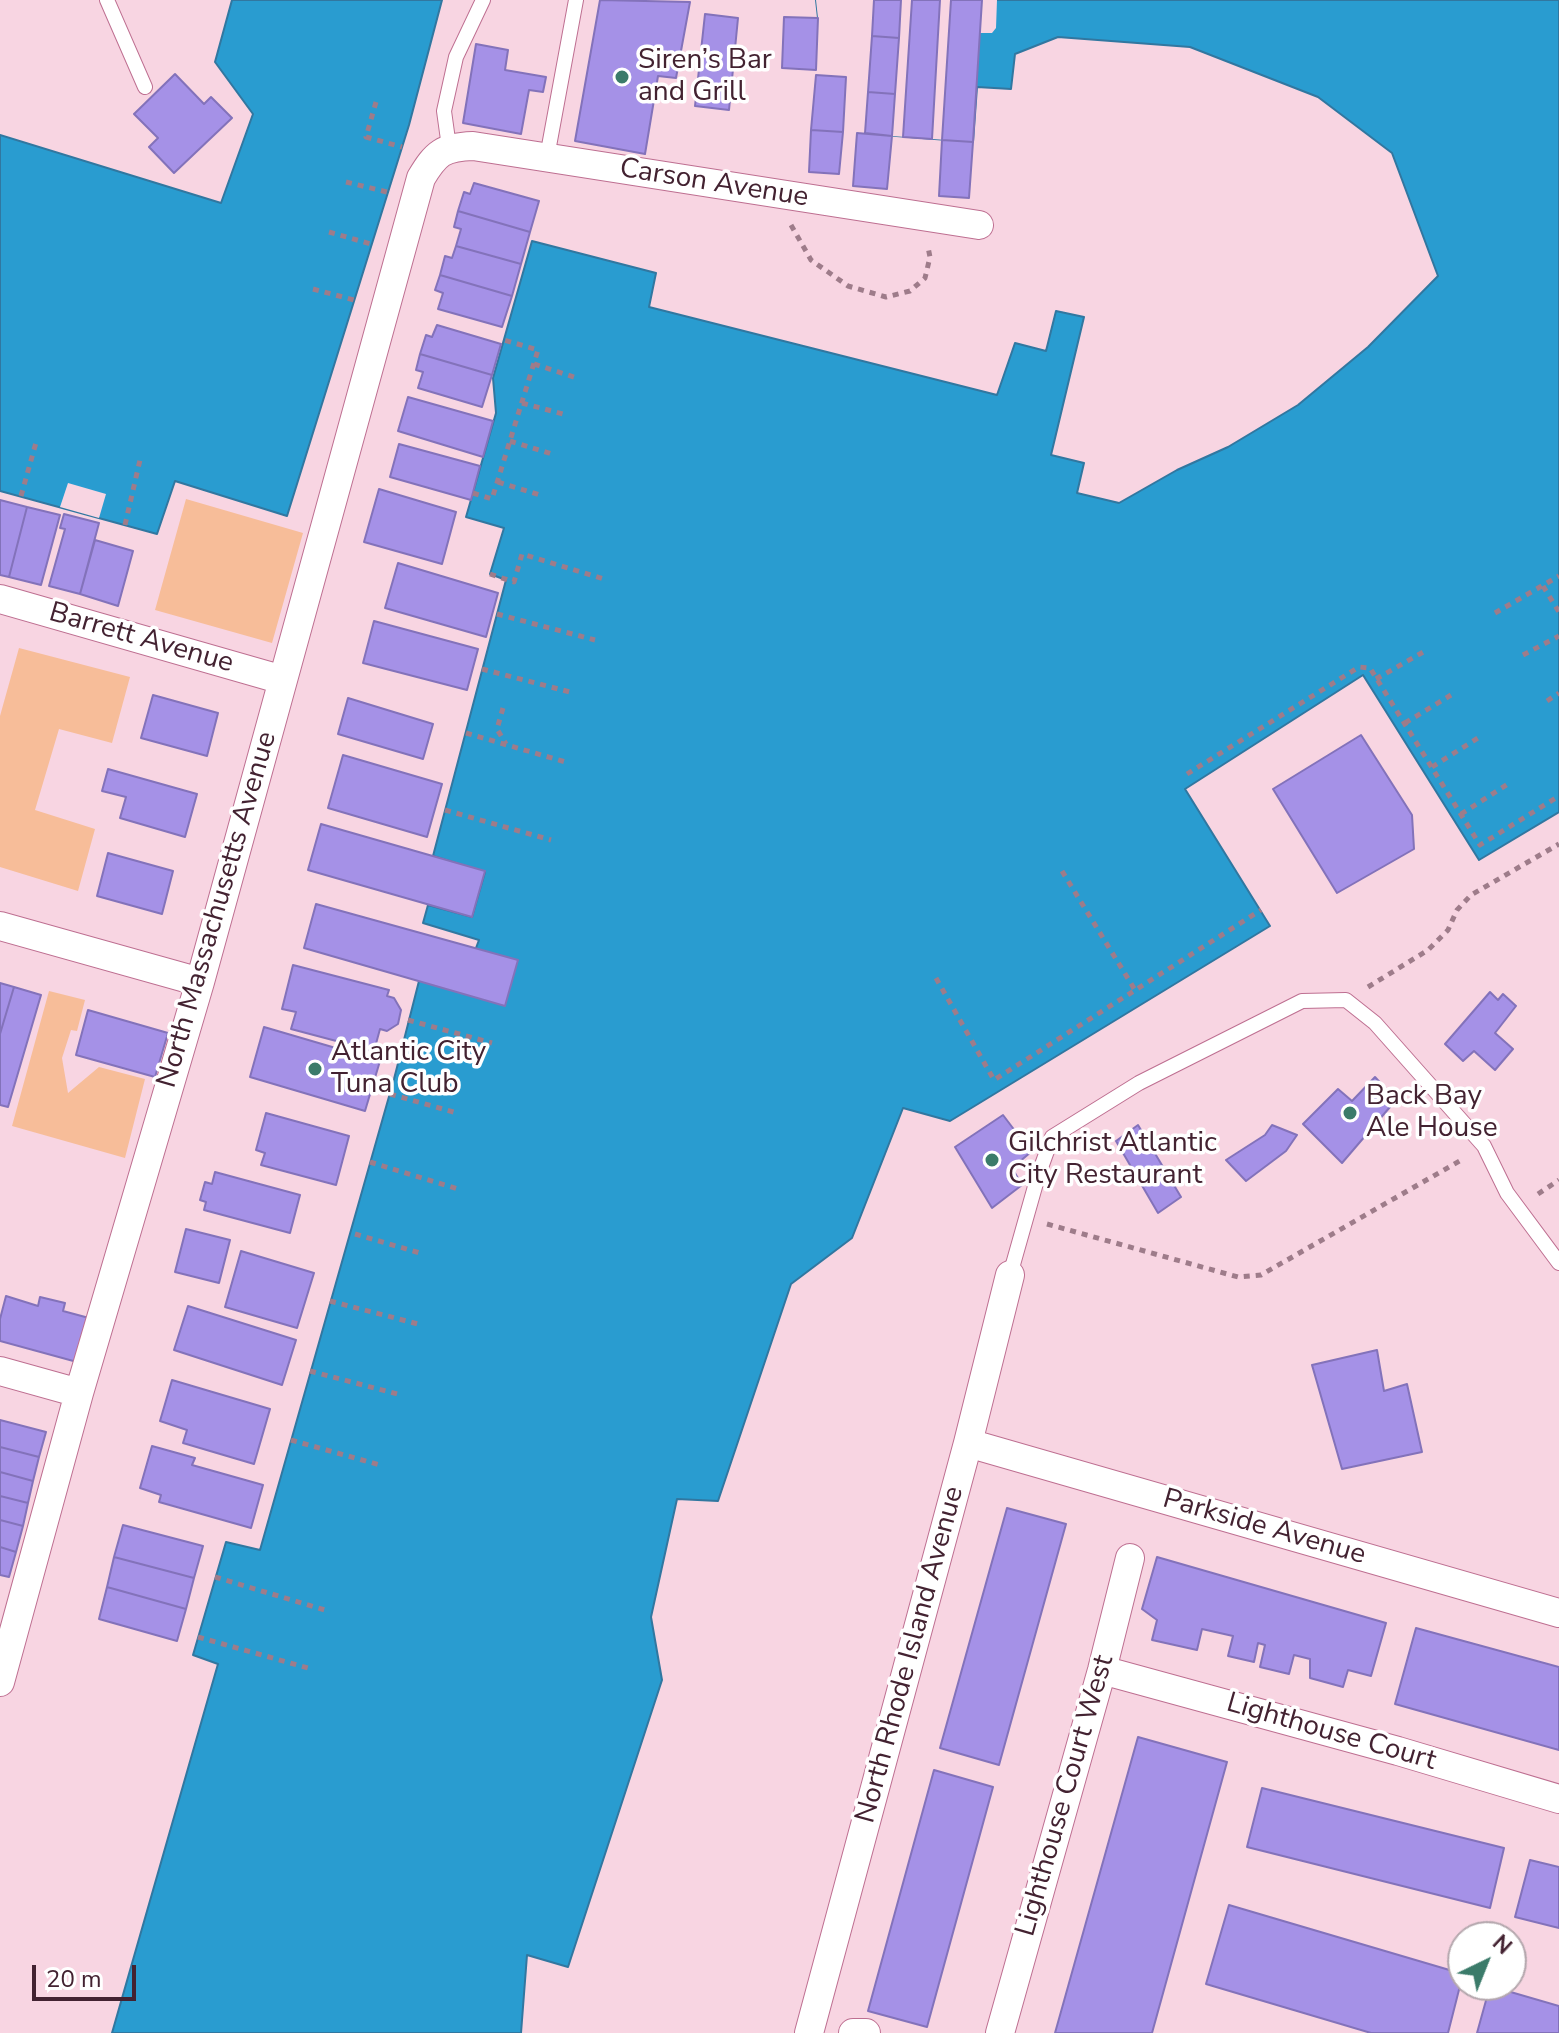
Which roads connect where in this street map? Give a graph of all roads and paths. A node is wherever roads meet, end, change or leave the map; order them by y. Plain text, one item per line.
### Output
1 (107, 0) edge
2 (483, 0) edge
3 (576, 0) edge
4 (145, 87) dead end
5 (376, 102) dead end
6 (402, 147) dead end
7 (449, 147) junction
8 (547, 157) junction
9 (346, 182) dead end
10 (388, 193) dead end
11 (912, 215) junction
12 (790, 224) dead end
13 (979, 225) dead end
14 (329, 232) dead end
15 (372, 244) dead end
16 (313, 289) dead end
17 (354, 300) dead end
18 (504, 340) dead end
19 (534, 364) junction
20 (577, 378) dead end
21 (522, 403) junction
22 (563, 414) dead end
23 (37, 439) dead end
24 (510, 441) junction
25 (552, 454) dead end
26 (140, 460) dead end
27 (498, 482) junction
28 (473, 493) dead end
29 (540, 495) dead end
30 (21, 496) dead end
31 (125, 525) dead end
32 (490, 574) dead end
33 (1559, 576) edge
34 (604, 579) dead end
35 (1543, 586) junction
36 (0, 599) edge
37 (1559, 612) edge
38 (1495, 613) dead end
39 (497, 614) dead end
40 (1559, 636) edge
41 (595, 640) dead end
42 (1425, 651) dead end
43 (1523, 655) dead end
44 (482, 669) dead end
45 (1376, 679) junction
46 (283, 680) junction
47 (570, 692) dead end
48 (1559, 693) edge
49 (1451, 695) dead end
50 (1547, 701) dead end
51 (503, 708) dead end
52 (1405, 723) junction
53 (466, 733) dead end
54 (1478, 738) dead end
55 (506, 744) junction
56 (569, 763) dead end
57 (1432, 767) junction
58 (1187, 774) dead end
59 (1508, 784) dead end
60 (1559, 796) edge
61 (445, 810) dead end
62 (1461, 814) junction
63 (551, 840) dead end
64 (1559, 844) edge
65 (1062, 871) dead end
66 (1261, 910) dead end
67 (0, 926) edge
68 (936, 978) dead end
69 (200, 982) junction
70 (1135, 990) junction
71 (1346, 1000) junction
72 (408, 1020) dead end
73 (492, 1043) dead end
74 (390, 1094) dead end
75 (457, 1113) dead end
76 (1484, 1146) junction
77 (370, 1162) dead end
78 (458, 1189) dead end
79 (1026, 1218) junction
80 (355, 1234) dead end
81 (420, 1253) dead end
82 (1559, 1263) edge
83 (1010, 1275) joint
84 (330, 1301) dead end
85 (418, 1324) dead end
86 (0, 1371) edge
87 (310, 1371) dead end
88 (79, 1393) junction
89 (401, 1395) dead end
90 (291, 1440) dead end
91 (968, 1443) junction
92 (380, 1465) dead end
93 (1130, 1558) dead end
94 (215, 1577) dead end
95 (325, 1610) dead end
96 (1559, 1613) edge
97 (198, 1637) dead end
98 (308, 1668) dead end
99 (1102, 1670) junction
100 (0, 1682) edge
101 (1559, 1799) edge
102 (809, 2033) edge
103 (853, 2033) edge
104 (866, 2033) edge
105 (1000, 2033) edge

1 - 4 lane
2 - 7 lane
3 - 8 lane
5 - 6 path
7 - 8 street, Carson Avenue
7 - 46 street, North Massachusetts Avenue
8 - 11 street, Carson Avenue
9 - 10 path
11 - 12 path
11 - 13 street, Carson Avenue
14 - 15 path
16 - 17 path
18 - 19 path
19 - 20 path
19 - 21 path
21 - 22 path
21 - 24 path
23 - 30 path
24 - 25 path
24 - 27 path
26 - 31 path
27 - 28 path
27 - 29 path
32 - 34 path
33 - 35 path
35 - 37 path
35 - 38 path
36 - 46 street, Barrett Avenue
39 - 41 path
40 - 43 path
42 - 45 path
44 - 47 path
45 - 52 path
45 - 58 path
46 - 69 street, North Massachusetts Avenue
48 - 50 path
49 - 52 path
51 - 55 path
52 - 57 path
53 - 55 path
54 - 57 path
55 - 56 path
57 - 62 path
59 - 62 path
60 - 62 path
61 - 63 path
64 - 71 path
65 - 70 path
66 - 70 path
67 - 69 street
68 - 70 path
69 - 88 street, North Massachusetts Avenue
71 - 76 lane
71 - 79 lane
72 - 73 path
74 - 75 path
76 - 79 path
76 - 82 lane
77 - 78 path
79 - 83 lane
80 - 81 path
83 - 91 street, North Rhode Island Avenue
84 - 85 path
86 - 88 street
87 - 89 path
88 - 100 street, North Massachusetts Avenue
90 - 92 path
91 - 96 street, Parkside Avenue
91 - 102 street, North Rhode Island Avenue
93 - 99 street, Lighthouse Court West
94 - 95 path
97 - 98 path
99 - 101 street, Lighthouse Court
99 - 105 street, Lighthouse Court West
103 - 104 street

